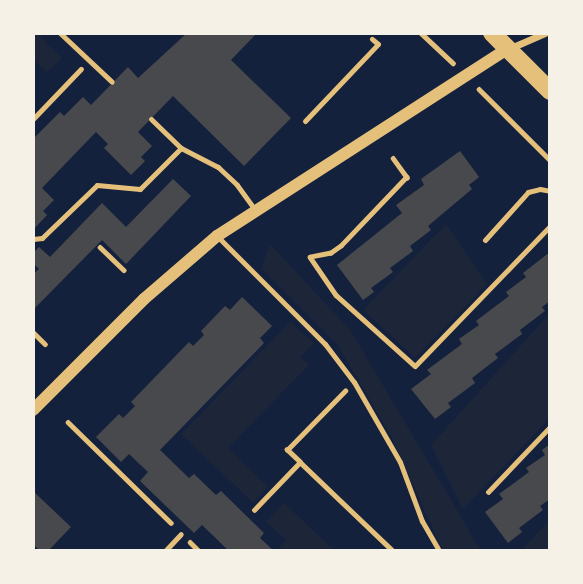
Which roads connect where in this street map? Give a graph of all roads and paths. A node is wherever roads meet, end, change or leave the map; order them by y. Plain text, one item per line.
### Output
1 (60, 33) edge
2 (492, 33) edge
3 (545, 33) edge
4 (372, 39) dead end
5 (507, 49) junction
6 (89, 61) junction
7 (112, 82) dead end
8 (550, 91) edge
9 (508, 117) dead end
10 (33, 119) edge
11 (151, 119) dead end
12 (305, 121) dead end
13 (181, 148) junction
14 (393, 158) dead end
15 (550, 160) edge
16 (550, 191) edge
17 (255, 210) junction
18 (550, 226) edge
19 (218, 236) junction
20 (33, 239) edge
21 (485, 240) dead end
22 (100, 247) dead end
23 (124, 270) dead end
24 (33, 332) edge
25 (45, 344) dead end
26 (354, 382) junction
27 (33, 410) edge
28 (68, 422) dead end
29 (550, 427) edge
30 (300, 462) junction
31 (488, 492) dead end
32 (254, 510) dead end
33 (181, 534) junction
34 (165, 551) edge
35 (199, 551) edge
36 (393, 551) edge
37 (439, 551) edge

1 - 6 lane
2 - 5 main road
3 - 5 street
4 - 12 lane
5 - 8 main road
5 - 17 street
6 - 7 lane
6 - 10 path
9 - 15 path
11 - 13 lane
13 - 17 lane
13 - 20 lane
14 - 18 path
16 - 21 lane
17 - 19 street
19 - 26 lane
19 - 27 street
22 - 23 path
24 - 25 path
26 - 30 path
26 - 37 lane
28 - 33 path
29 - 31 path
30 - 32 path
30 - 36 path
33 - 34 lane
33 - 35 path

